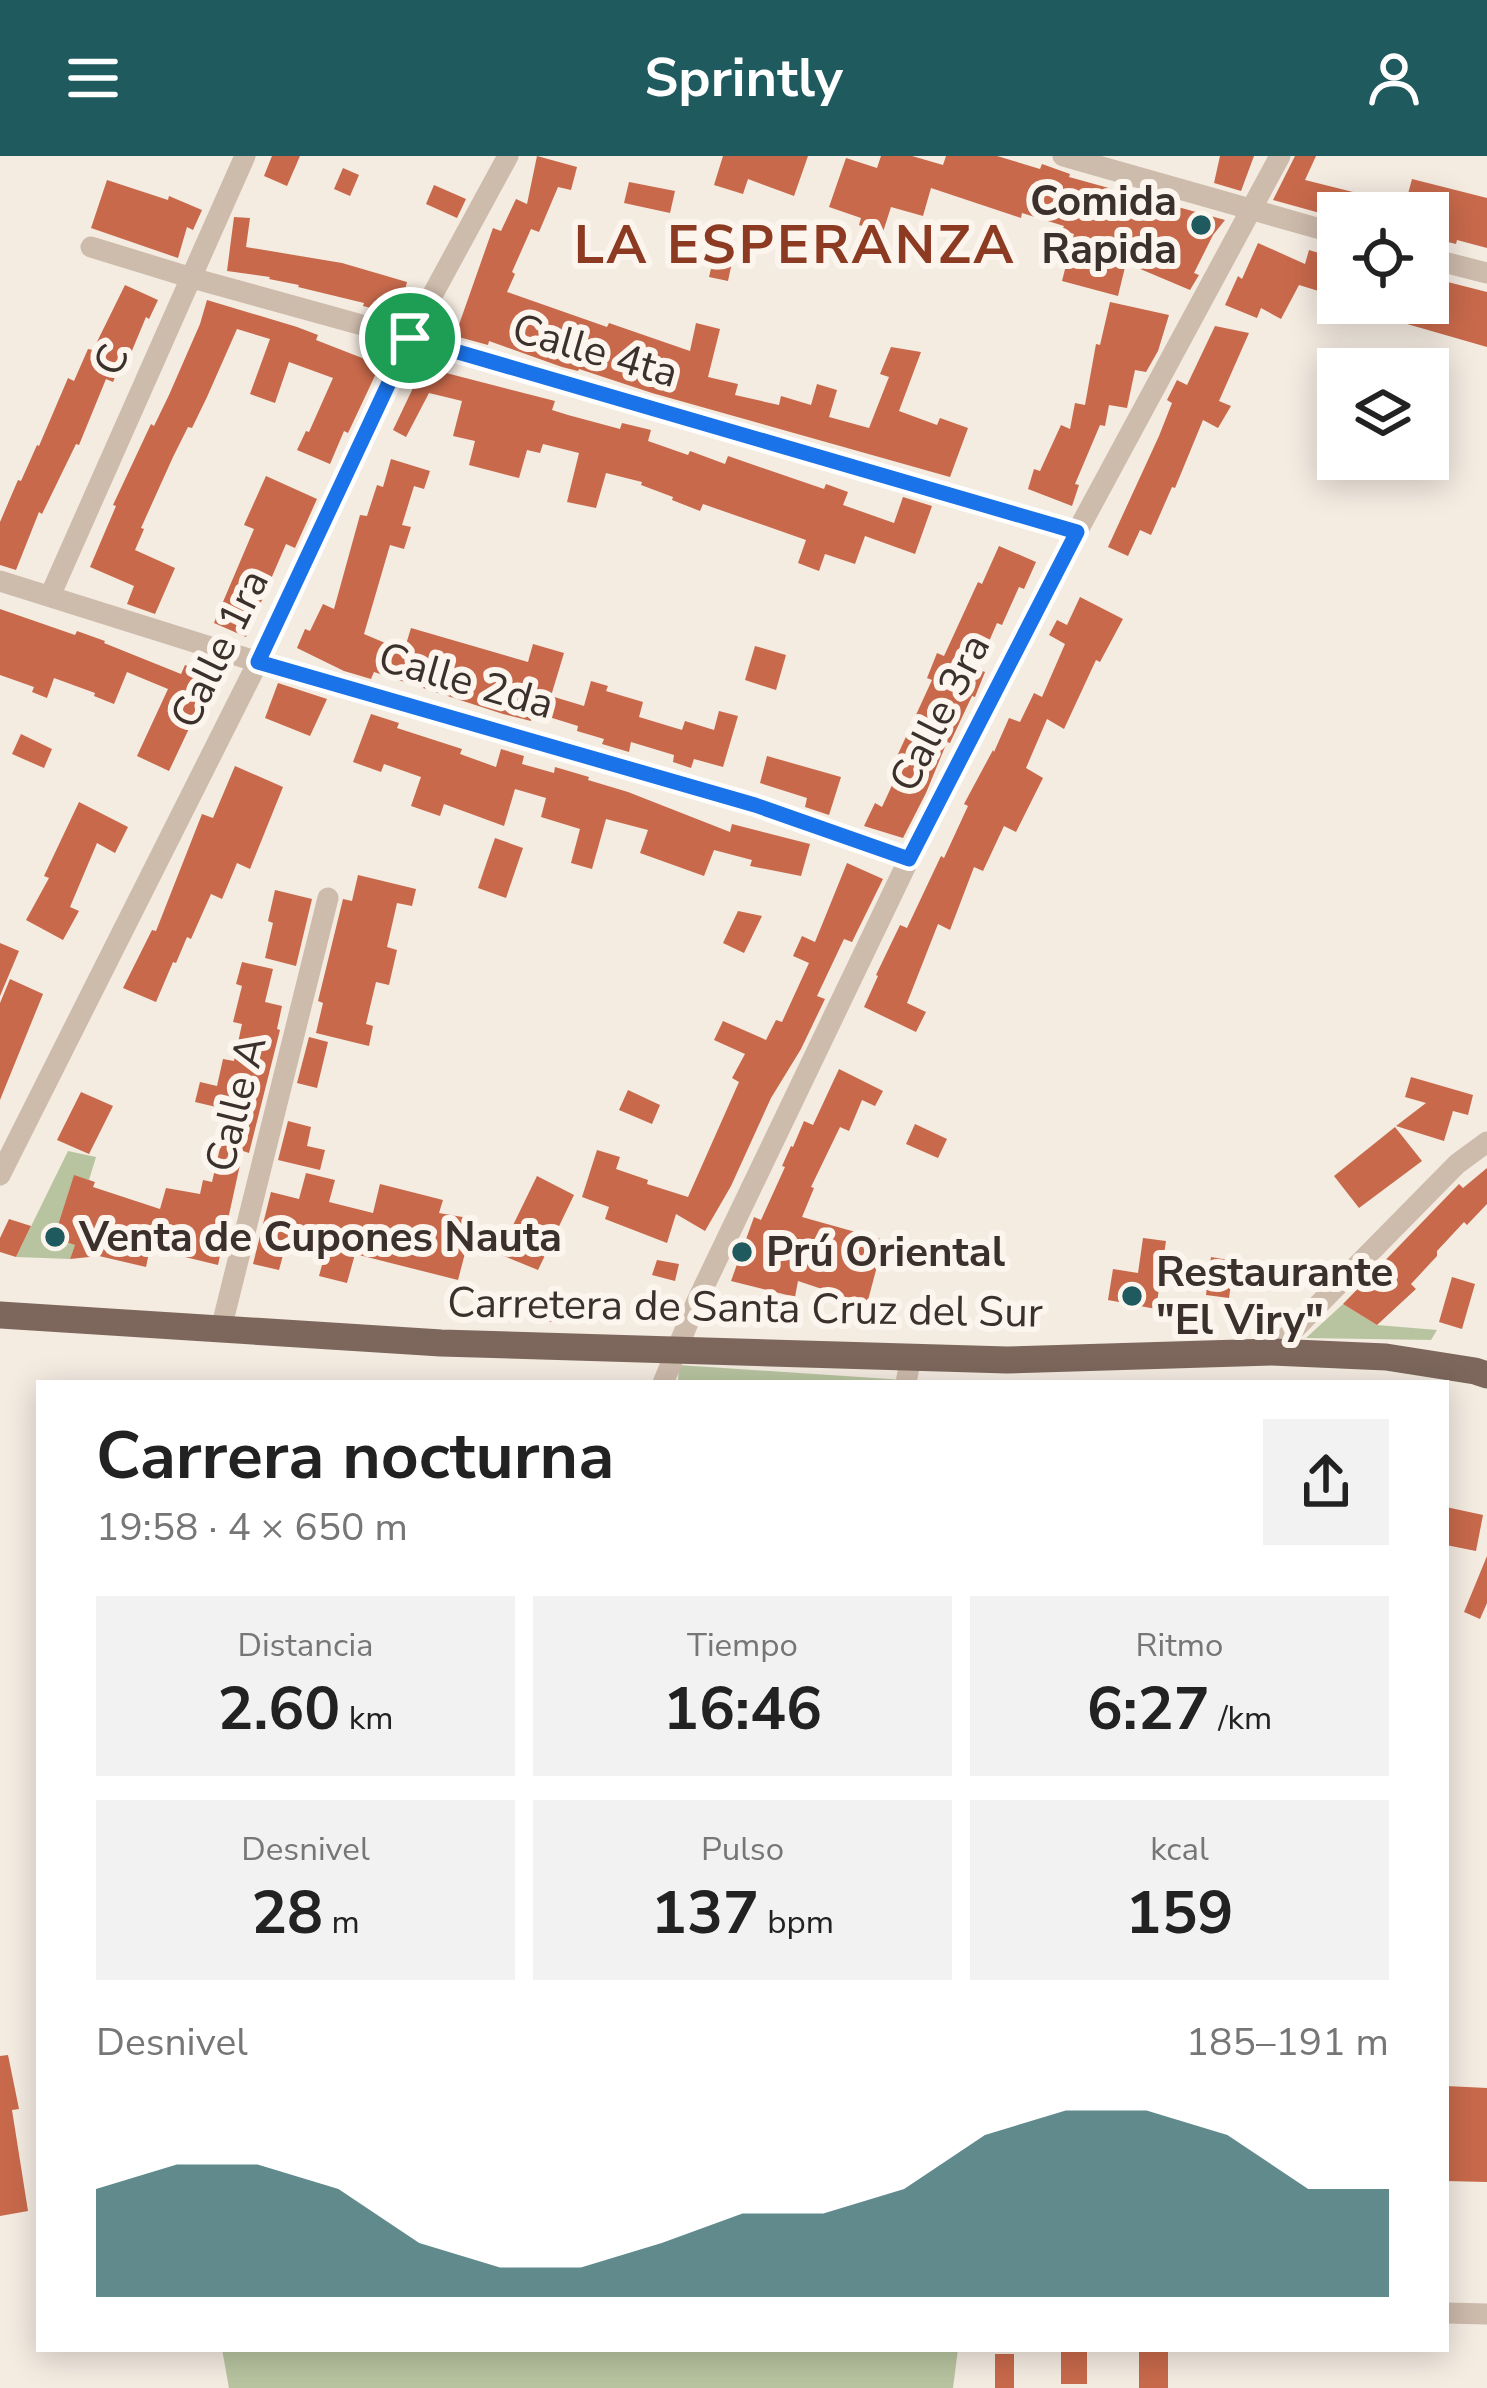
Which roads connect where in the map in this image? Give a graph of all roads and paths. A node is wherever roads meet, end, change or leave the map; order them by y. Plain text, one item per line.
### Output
1 (245, 156) edge
2 (508, 156) edge
3 (1063, 156) edge
4 (1280, 156) edge
5 (1252, 212) junction
6 (1317, 229) edge
7 (91, 247) dead end
8 (1449, 263) edge
9 (1487, 273) edge
10 (192, 278) junction
11 (410, 338) junction
12 (1077, 532) junction
13 (0, 580) edge
14 (50, 596) junction
15 (258, 662) junction
16 (909, 859) junction
17 (328, 898) dead end
18 (1487, 1142) edge
19 (0, 1175) edge
20 (0, 1315) edge
21 (220, 1329) junction
22 (674, 1351) junction
23 (1272, 1352) junction
24 (909, 1370) edge
25 (1005, 1372) edge
26 (1487, 1375) edge
27 (664, 1380) edge
28 (1449, 2313) edge
29 (1487, 2314) edge

1 - 10 street, C
2 - 11 street, Calle 1ra
3 - 5 street
4 - 5 street, Calle 3ra
5 - 6 street
5 - 12 street, Calle 3ra
7 - 10 street, Calle 4ta
8 - 9 street
10 - 11 street, Calle 4ta
10 - 14 street, C
11 - 12 street, Calle 4ta
11 - 15 street, Calle 1ra
12 - 16 street, Calle 3ra
13 - 14 street, Calle 2da
14 - 15 street, Calle 2da
15 - 16 street, Calle 2da
15 - 19 street, Calle 1ra
16 - 22 street, Calle 3ra
17 - 21 street, Calle A
18 - 23 street
20 - 21 main road, Carretera de Santa Cruz del Sur
21 - 22 main road, Carretera de Santa Cruz del Sur
22 - 24 main road, Carretera de Santa Cruz del Sur
22 - 27 street, Calle 3ra
23 - 25 main road, Carretera de Santa Cruz del Sur
23 - 26 main road, Carretera de Santa Cruz del Sur
24 - 25 main road, Carretera de Santa Cruz del Sur
28 - 29 street

